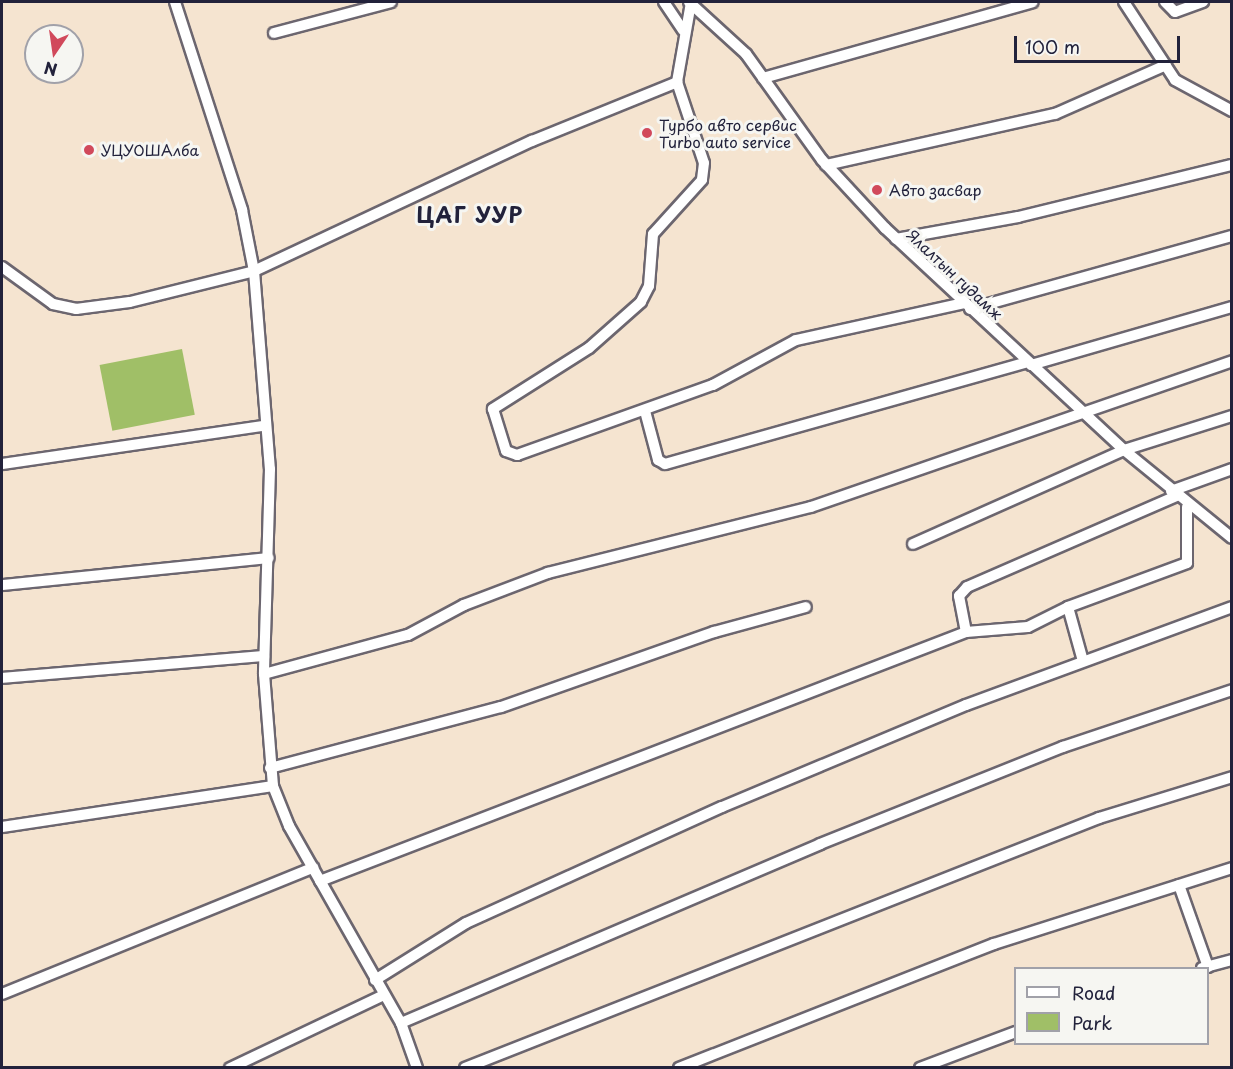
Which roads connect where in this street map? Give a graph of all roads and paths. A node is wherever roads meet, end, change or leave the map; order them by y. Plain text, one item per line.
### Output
1 (175, 2) edge
2 (391, 2) edge
3 (664, 2) edge
4 (690, 2) edge
5 (1034, 2) edge
6 (1124, 2) edge
7 (1165, 2) edge
8 (1203, 2) edge
9 (683, 30) junction
10 (274, 33) dead end
11 (1166, 65) junction
12 (763, 78) junction
13 (677, 82) junction
14 (1232, 111) edge
15 (826, 165) junction
16 (1232, 165) edge
17 (1232, 236) edge
18 (896, 238) junction
19 (2, 267) edge
20 (254, 271) junction
21 (967, 306) junction
22 (1232, 307) edge
23 (1232, 361) edge
24 (1029, 363) junction
25 (645, 411) junction
26 (1083, 413) junction
27 (1232, 416) edge
28 (263, 426) junction
29 (1124, 450) junction
30 (2, 464) edge
31 (1232, 469) edge
32 (1173, 493) junction
33 (1187, 507) junction
34 (1232, 538) edge
35 (913, 544) dead end
36 (269, 558) junction
37 (2, 585) edge
38 (806, 607) dead end
39 (1068, 607) junction
40 (1232, 607) edge
41 (966, 632) junction
42 (264, 656) junction
43 (1083, 661) junction
44 (264, 674) junction
45 (2, 678) edge
46 (1232, 690) edge
47 (270, 768) junction
48 (1232, 777) edge
49 (273, 786) junction
50 (2, 827) edge
51 (313, 867) junction
52 (1232, 868) edge
53 (320, 881) junction
54 (1179, 885) junction
55 (1232, 960) edge
56 (1205, 967) edge
57 (1208, 967) edge
58 (375, 980) junction
59 (2, 994) edge
60 (384, 995) junction
61 (401, 1023) junction
62 (1014, 1033) edge
63 (230, 1068) edge
64 (417, 1068) edge
65 (465, 1068) edge
66 (679, 1068) edge
67 (920, 1068) edge

1 - 20 street
2 - 10 street
3 - 9 street
4 - 9 street
4 - 12 street, Ялалтын гудамж
5 - 12 street
6 - 11 street
7 - 8 street
9 - 13 street
11 - 14 street
11 - 15 street
12 - 15 street, Ялалтын гудамж
13 - 20 street
13 - 25 street
15 - 18 street, Ялалтын гудамж
16 - 18 street
17 - 21 street
18 - 21 street, Ялалтын гудамж
19 - 20 street
20 - 28 street
21 - 24 street, Ялалтын гудамж
21 - 25 street
22 - 24 street
23 - 26 street
24 - 25 street
24 - 26 street, Ялалтын гудамж
26 - 29 street, Ялалтын гудамж
26 - 44 street
27 - 29 street
28 - 30 street
28 - 36 street
29 - 32 street, Ялалтын гудамж
29 - 35 street
31 - 32 street
32 - 33 street, Ялалтын гудамж
32 - 41 street
33 - 34 street, Ялалтын гудамж
33 - 39 street
36 - 37 street
36 - 42 street
38 - 47 street
39 - 41 street
39 - 43 street
40 - 43 street
41 - 53 street
42 - 44 street
42 - 45 street
43 - 58 street
44 - 47 street
46 - 61 street
47 - 49 street
48 - 65 street
49 - 50 street
49 - 51 street
51 - 53 street
51 - 59 street
52 - 54 street
53 - 58 street
54 - 56 street
54 - 66 street
55 - 57 street
58 - 60 street
60 - 61 street
60 - 63 street
61 - 64 street
62 - 67 street

